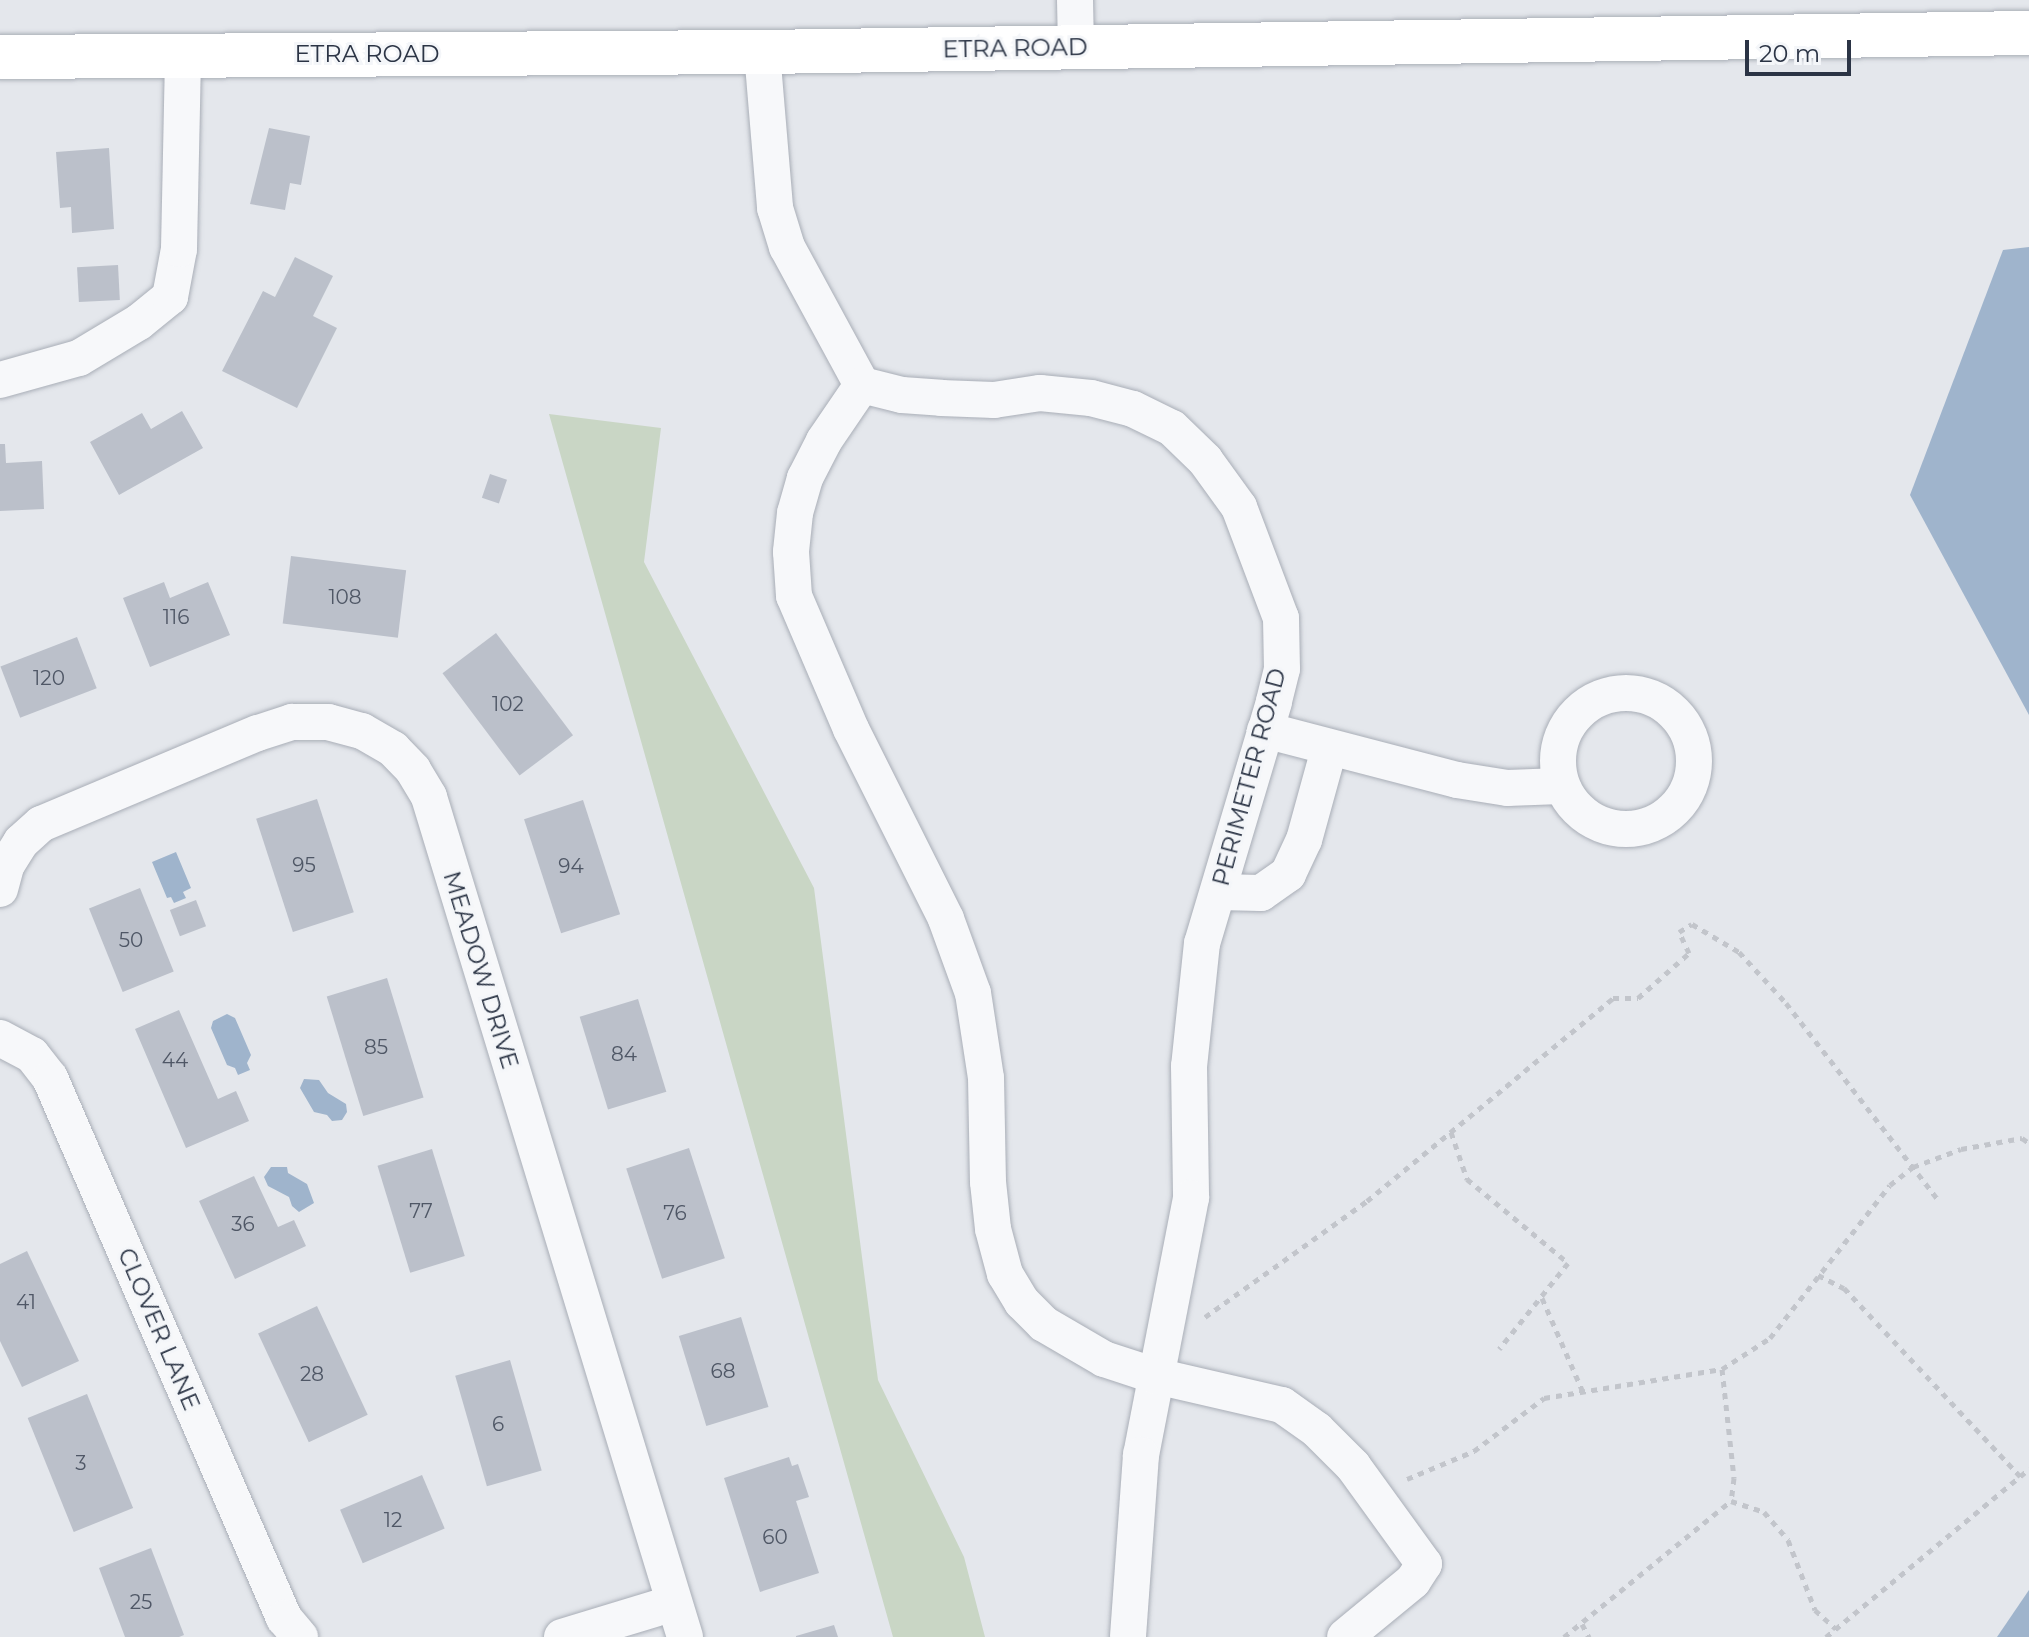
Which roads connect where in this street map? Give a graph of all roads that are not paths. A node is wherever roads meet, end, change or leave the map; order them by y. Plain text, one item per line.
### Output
1 (1075, 0) edge
2 (2029, 33) edge
3 (1076, 47) junction
4 (762, 52) junction
5 (183, 55) junction
6 (0, 57) edge
7 (0, 380) edge
8 (862, 385) junction
9 (1265, 730) junction
10 (1329, 749) junction
11 (1561, 786) dead end
12 (0, 889) edge
13 (1218, 892) junction
14 (0, 1038) edge
15 (1156, 1376) junction
16 (674, 1603) junction
17 (300, 1637) edge
18 (562, 1637) edge
19 (685, 1637) edge
20 (1128, 1637) edge
21 (1345, 1637) edge

1 - 3 street
2 - 3 main road, ETRA ROAD
3 - 4 main road, ETRA ROAD
4 - 5 main road, ETRA ROAD
4 - 8 street
5 - 6 main road, ETRA ROAD
5 - 7 street
8 - 9 street, PERIMETER ROAD
8 - 15 street
9 - 10 street
9 - 13 street, PERIMETER ROAD
10 - 11 street
10 - 13 street
12 - 16 street, MEADOW DRIVE
13 - 15 street, PERIMETER ROAD
14 - 17 street, CLOVER LANE
15 - 20 street, PERIMETER ROAD
15 - 21 street
16 - 18 street
16 - 19 street, MEADOW DRIVE

